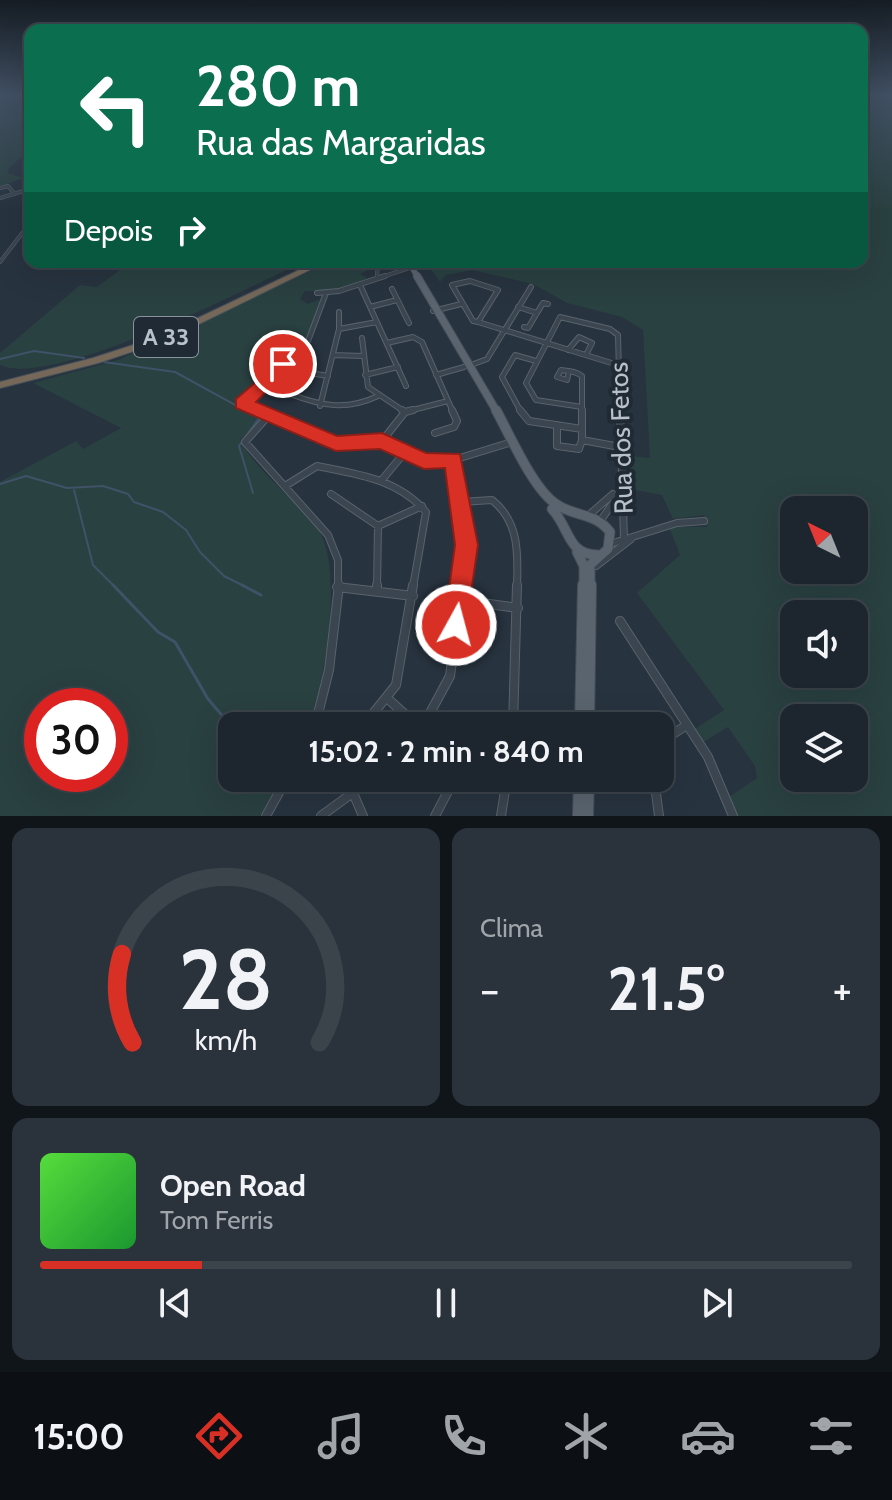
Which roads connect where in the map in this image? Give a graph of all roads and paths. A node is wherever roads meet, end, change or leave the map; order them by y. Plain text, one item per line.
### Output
1 (0, 188) edge
2 (24, 190) edge
3 (14, 193) junction
4 (0, 198) edge
5 (24, 231) edge
6 (0, 262) edge
7 (301, 268) edge
8 (309, 268) edge
9 (378, 268) edge
10 (400, 268) edge
11 (410, 268) edge
12 (377, 276) junction
13 (360, 285) junction
14 (531, 287) dead end
15 (392, 289) dead end
16 (317, 293) dead end
17 (326, 293) junction
18 (397, 300) junction
19 (461, 304) junction
20 (548, 304) dead end
21 (370, 307) junction
22 (518, 307) junction
23 (435, 310) junction
24 (339, 312) dead end
25 (537, 313) junction
26 (377, 322) junction
27 (478, 322) junction
28 (409, 323) dead end
29 (524, 327) dead end
30 (339, 329) junction
31 (505, 331) junction
32 (362, 338) dead end
33 (544, 342) junction
34 (387, 343) junction
35 (568, 350) junction
36 (333, 355) junction
37 (586, 355) junction
38 (363, 356) junction
39 (536, 361) junction
40 (618, 365) junction
41 (468, 366) junction
42 (398, 367) junction
43 (279, 368) junction
44 (569, 371) dead end
45 (365, 375) junction
46 (436, 375) junction
47 (328, 376) junction
48 (0, 383) edge
49 (406, 386) dead end
50 (290, 394) dead end
51 (378, 395) junction
52 (448, 401) junction
53 (320, 406) junction
54 (582, 407) junction
55 (405, 412) junction
56 (269, 415) junction
57 (557, 425) junction
58 (582, 429) junction
59 (435, 433) dead end
60 (582, 440) junction
61 (382, 441) junction
62 (511, 442) junction
63 (620, 447) junction
64 (405, 452) junction
65 (453, 460) junction
66 (381, 481) junction
67 (285, 486) junction
68 (331, 494) dead end
69 (461, 502) junction
70 (422, 506) junction
71 (585, 514) junction
72 (601, 520) junction
73 (704, 521) dead end
74 (378, 526) junction
75 (565, 528) junction
76 (610, 532) junction
77 (627, 539) junction
78 (610, 544) junction
79 (577, 551) junction
80 (597, 561) junction
81 (337, 587) junction
82 (377, 591) junction
83 (413, 596) junction
84 (460, 600) junction
85 (518, 608) junction
86 (620, 621) dead end
87 (388, 699) junction
88 (317, 712) edge
89 (376, 712) edge
90 (404, 712) edge
91 (429, 712) edge
92 (514, 712) edge
93 (581, 712) edge
94 (588, 712) edge
95 (687, 725) junction
96 (674, 733) edge
97 (279, 792) edge
98 (448, 792) edge
99 (505, 792) edge
100 (580, 792) edge
101 (588, 792) edge
102 (656, 792) edge
103 (353, 793) joint
104 (266, 816) edge
105 (321, 816) edge
106 (363, 816) edge
107 (436, 816) edge
108 (501, 816) edge
109 (579, 816) edge
110 (587, 816) edge
111 (659, 816) edge
112 (733, 816) edge

1 - 3 street
2 - 3 street
3 - 4 street
5 - 6 street
7 - 48 highway, A 33
8 - 48 highway, A 33
9 - 12 street
10 - 12 street
11 - 23 main road
12 - 13 street
13 - 17 street
13 - 21 street
14 - 22 street
15 - 18 street
16 - 17 street
17 - 43 street
18 - 21 street
18 - 28 street
19 - 23 street
19 - 27 street
19 - 27 street
20 - 25 street
21 - 26 street
22 - 25 street
22 - 31 street
23 - 41 main road
24 - 30 street
25 - 29 street
26 - 30 street
26 - 34 street
27 - 31 street
30 - 36 street
31 - 33 street
31 - 41 street
32 - 38 street
33 - 35 street
33 - 39 street
33 - 40 street, Rua dos Fetos
34 - 42 street
34 - 46 street
35 - 37 street
35 - 37 street
36 - 38 street
36 - 47 street
37 - 40 street
38 - 45 street
39 - 54 street
39 - 57 street
40 - 63 street, Rua dos Fetos
41 - 46 street
41 - 62 main road
42 - 45 street
42 - 49 street
43 - 47 street
43 - 56 street
44 - 54 street
45 - 51 street
46 - 52 street
47 - 53 street
50 - 53 street
51 - 53 street
51 - 55 street
52 - 55 street
52 - 59 street
54 - 58 street
55 - 61 street
56 - 61 street
56 - 67 street
57 - 58 street
57 - 60 street
58 - 60 street
60 - 63 street
61 - 64 street
62 - 65 street
62 - 71 main road
62 - 75 main road
63 - 77 street, Rua dos Fetos
64 - 65 street
64 - 66 street
65 - 69 street
66 - 67 street
66 - 70 street
67 - 81 street
68 - 74 street
69 - 84 street
69 - 85 street
70 - 74 street
70 - 83 street
71 - 72 main road
71 - 72 street, Rua dos Fetos
71 - 75 main road
72 - 76 main road
73 - 77 street
74 - 82 street
75 - 79 main road
76 - 77 street
76 - 78 main road
77 - 78 street
77 - 80 street
78 - 80 main road
79 - 80 main road
79 - 93 main road
80 - 94 main road
81 - 82 street
81 - 88 street
82 - 83 street
83 - 87 street
84 - 85 street
84 - 91 street
85 - 92 street
86 - 95 street
87 - 89 street
87 - 90 street
95 - 96 street
95 - 112 street
97 - 104 street
98 - 107 street
99 - 108 street
100 - 109 main road
101 - 110 main road
102 - 111 street
103 - 105 street
103 - 106 street

